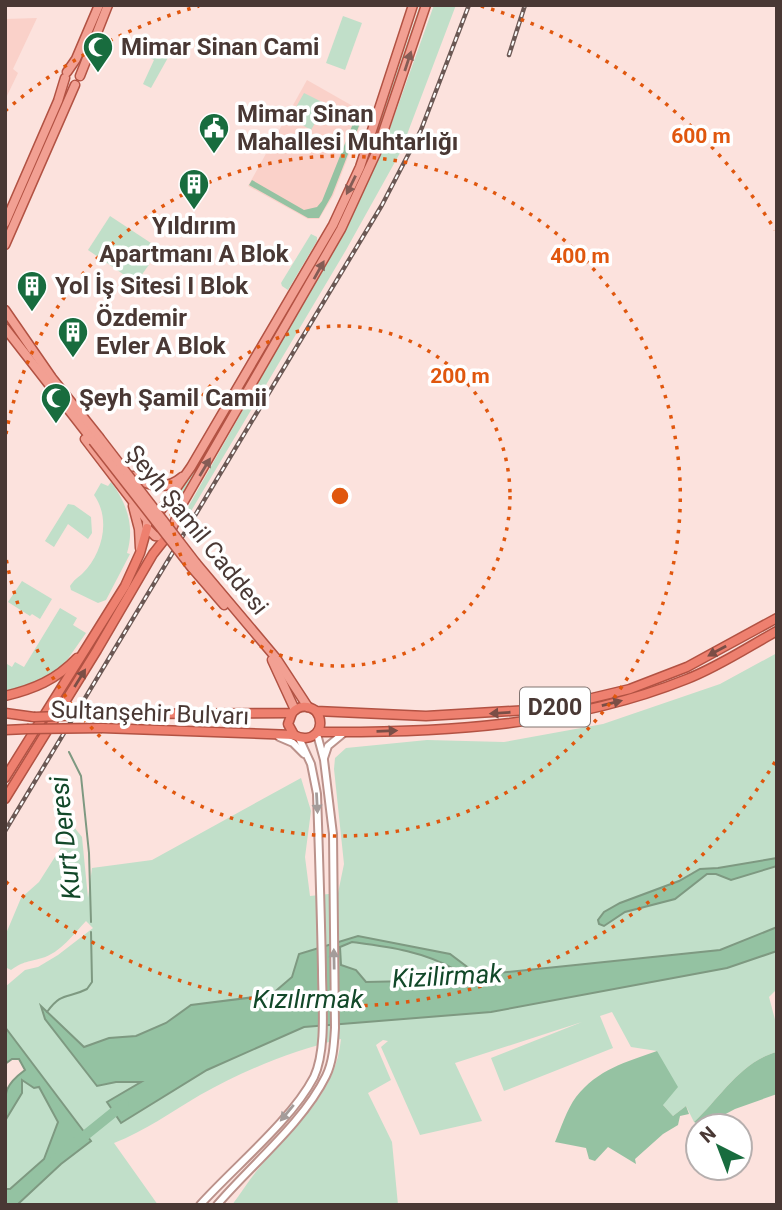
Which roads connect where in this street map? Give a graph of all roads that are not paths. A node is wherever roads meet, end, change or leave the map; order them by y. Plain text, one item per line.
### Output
1 (99, 5) edge
2 (108, 5) edge
3 (413, 5) edge
4 (426, 5) edge
5 (66, 75) junction
6 (80, 76) junction
7 (75, 85) junction
8 (5, 223) edge
9 (5, 244) edge
10 (5, 310) edge
11 (5, 328) edge
12 (67, 402) junction
13 (191, 467) junction
14 (133, 475) junction
15 (127, 494) junction
16 (159, 510) junction
17 (147, 524) junction
18 (171, 531) junction
19 (140, 553) junction
20 (194, 566) junction
21 (777, 618) edge
22 (777, 631) edge
23 (88, 645) junction
24 (5, 695) edge
25 (312, 709) junction
26 (293, 711) junction
27 (5, 713) edge
28 (34, 717) junction
29 (5, 719) edge
30 (5, 730) edge
31 (346, 732) junction
32 (318, 733) junction
33 (277, 736) junction
34 (297, 737) junction
35 (324, 760) junction
36 (310, 762) junction
37 (5, 778) edge
38 (5, 799) edge
39 (200, 1205) edge
40 (217, 1205) edge

1 - 5 main road
2 - 6 main road
3 -> 13 main road
18 -> 4 main road
5 - 6 main road
5 - 7 main road
5 - 8 main road
6 - 7 main road
7 - 9 main road
10 - 12 main road, Şeyh Şamil Caddesi
11 - 12 main road, Şeyh Şamil Caddesi
12 - 14 main road
12 - 15 main road
12 - 20 main road, Şeyh Şamil Caddesi, bridge
13 - 14 main road
13 - 16 main road
14 - 16 main road
15 - 17 main road
15 - 19 main road
16 - 17 main road
16 - 18 main road
17 - 18 main road
17 - 19 highway
38 -> 18 highway
19 - 23 highway
20 - 25 main road, Şeyh Şamil Caddesi
20 - 26 main road, Şeyh Şamil Caddesi
21 -> 25 highway, Sultanşehir Bulvarı / D200
31 -> 22 highway, Sultanşehir Bulvarı / D200
23 - 24 highway
23 - 37 highway
25 - 26 highway, Sultanşehir Bulvarı
25 - 32 highway
26 - 28 highway, Sultanşehir Bulvarı, bridge
26 - 34 highway
27 - 28 highway
28 - 29 highway, Sultanşehir Bulvarı
30 - 33 highway, Sultanşehir Bulvarı, bridge
31 - 32 highway, Sultanşehir Bulvarı / D200
31 - 35 street
32 - 34 highway, Sultanşehir Bulvarı
32 - 35 street
33 - 34 highway, Sultanşehir Bulvarı
33 - 36 street
34 - 36 street
40 -> 35 street
36 -> 39 street

